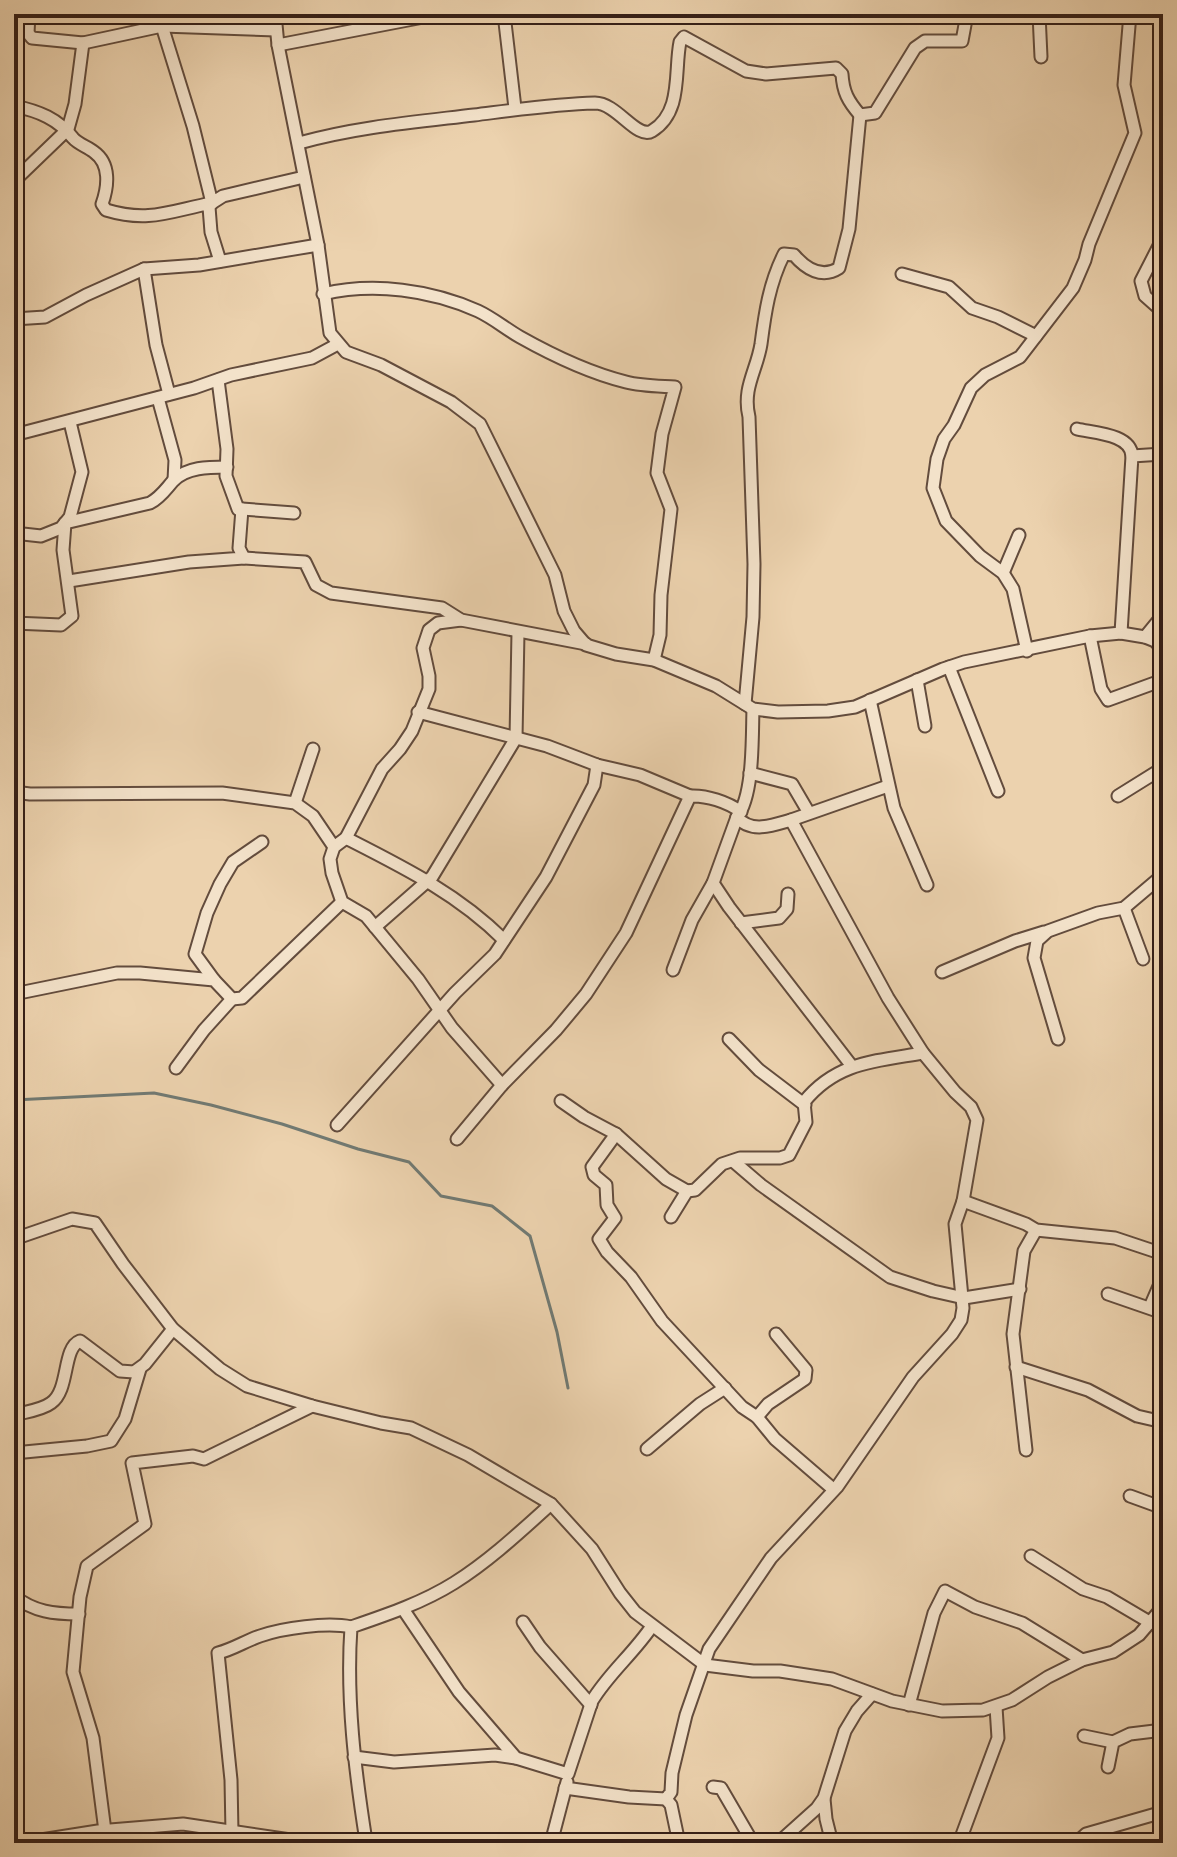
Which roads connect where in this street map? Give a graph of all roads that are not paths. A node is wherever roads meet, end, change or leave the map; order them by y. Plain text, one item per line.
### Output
1 (29, 14) edge
2 (275, 14) edge
3 (439, 14) edge
4 (504, 14) edge
5 (967, 14) edge
6 (1039, 14) edge
7 (1130, 14) edge
8 (387, 20) edge
9 (162, 26) junction
10 (276, 30) junction
11 (83, 43) junction
12 (278, 45) junction
13 (1041, 57) dead end
14 (14, 106) edge
15 (515, 108) junction
16 (860, 115) junction
17 (68, 129) junction
18 (299, 143) junction
19 (304, 177) junction
20 (14, 181) edge
21 (212, 203) junction
22 (1163, 238) edge
23 (318, 245) junction
24 (220, 261) junction
25 (144, 269) junction
26 (902, 274) dead end
27 (323, 294) junction
28 (1163, 312) edge
29 (14, 319) edge
30 (1036, 336) junction
31 (338, 344) junction
32 (218, 380) junction
33 (164, 396) junction
34 (70, 422) junction
35 (1077, 429) dead end
36 (14, 435) edge
37 (1163, 454) edge
38 (1132, 456) junction
39 (227, 467) junction
40 (174, 480) junction
41 (242, 509) junction
42 (294, 513) dead end
43 (65, 523) junction
44 (14, 533) edge
45 (1019, 535) dead end
46 (244, 558) junction
47 (1003, 573) junction
48 (69, 581) junction
49 (1163, 615) edge
50 (461, 620) junction
51 (14, 623) edge
52 (518, 632) junction
53 (1121, 633) junction
54 (1090, 636) junction
55 (1145, 637) junction
56 (586, 645) junction
57 (1163, 650) edge
58 (1027, 651) junction
59 (654, 660) junction
60 (949, 667) junction
61 (917, 680) junction
62 (1163, 680) edge
63 (870, 700) junction
64 (749, 706) junction
65 (418, 712) junction
66 (925, 726) dead end
67 (516, 738) junction
68 (313, 749) dead end
69 (597, 765) junction
70 (1163, 768) edge
71 (750, 773) junction
72 (888, 786) junction
73 (998, 791) dead end
74 (14, 792) edge
75 (690, 796) junction
76 (1118, 796) dead end
77 (295, 803) junction
78 (809, 813) junction
79 (739, 814) junction
80 (791, 820) junction
81 (346, 838) junction
82 (262, 842) dead end
83 (334, 847) junction
84 (1163, 875) edge
85 (429, 880) junction
86 (713, 883) junction
87 (927, 885) dead end
88 (788, 894) dead end
89 (342, 902) junction
90 (1124, 908) junction
91 (741, 923) junction
92 (375, 927) junction
93 (1048, 931) junction
94 (504, 940) junction
95 (1143, 959) dead end
96 (673, 970) dead end
97 (942, 972) dead end
98 (214, 980) junction
99 (14, 994) edge
100 (232, 999) junction
101 (440, 1011) junction
102 (729, 1039) dead end
103 (1058, 1039) dead end
104 (923, 1053) junction
105 (851, 1065) junction
106 (176, 1068) dead end
107 (502, 1085) junction
108 (561, 1101) dead end
109 (805, 1105) junction
110 (337, 1125) dead end
111 (616, 1134) junction
112 (457, 1139) dead end
113 (733, 1161) junction
114 (687, 1191) junction
115 (963, 1201) junction
116 (671, 1217) dead end
117 (1036, 1230) junction
118 (14, 1239) edge
119 (1163, 1254) edge
120 (1163, 1277) edge
121 (1020, 1289) junction
122 (1108, 1294) dead end
123 (964, 1298) junction
124 (1150, 1307) junction
125 (1163, 1313) edge
126 (173, 1329) junction
127 (776, 1334) dead end
128 (1016, 1367) junction
129 (140, 1369) junction
130 (725, 1388) junction
131 (312, 1406) junction
132 (14, 1415) edge
133 (757, 1417) junction
134 (1163, 1422) edge
135 (647, 1449) dead end
136 (1026, 1450) dead end
137 (14, 1453) edge
138 (833, 1489) junction
139 (1130, 1496) dead end
140 (551, 1504) junction
141 (1163, 1508) edge
142 (1031, 1556) dead end
143 (14, 1596) edge
144 (1163, 1607) edge
145 (403, 1609) junction
146 (79, 1614) junction
147 (523, 1622) dead end
148 (1151, 1623) junction
149 (652, 1626) junction
150 (351, 1627) junction
151 (1082, 1660) junction
152 (705, 1665) junction
153 (872, 1694) junction
154 (591, 1705) junction
155 (909, 1705) junction
156 (996, 1707) junction
157 (1163, 1730) edge
158 (1084, 1736) dead end
159 (1113, 1742) junction
160 (354, 1757) junction
161 (516, 1758) junction
162 (1108, 1767) dead end
163 (568, 1774) junction
164 (713, 1787) dead end
165 (565, 1788) junction
166 (824, 1798) junction
167 (666, 1799) junction
168 (1163, 1812) edge
169 (232, 1833) junction
170 (99, 1835) edge
171 (366, 1841) junction
172 (22, 1843) edge
173 (304, 1843) edge
174 (420, 1843) edge
175 (551, 1843) edge
176 (679, 1843) edge
177 (753, 1843) edge
178 (781, 1843) edge
179 (832, 1843) edge
180 (959, 1843) edge
181 (1076, 1843) edge

1 - 11 street
2 - 10 street
3 - 8 street
4 - 15 street
5 - 16 street
6 - 13 street
7 - 30 street
8 - 12 street
9 - 10 street
9 - 11 street
9 - 21 street
10 - 12 street
11 - 17 street
12 - 18 street
14 - 17 street
15 - 16 street
15 - 18 street
16 - 64 street
17 - 20 street
17 - 21 street
18 - 19 street
19 - 21 street
19 - 23 street
21 - 24 street
22 - 28 street
23 - 24 street
23 - 27 street
24 - 25 street
25 - 29 street
25 - 33 street
26 - 30 street
27 - 31 street
27 - 59 street
30 - 47 street
31 - 32 street
31 - 56 street
32 - 33 street
32 - 39 street
33 - 34 street
33 - 40 street
34 - 36 street
34 - 43 street
35 - 38 street
37 - 38 street
38 - 53 street
39 - 40 street
39 - 41 street
40 - 43 street
41 - 42 street
41 - 46 street
43 - 44 street
43 - 48 street
45 - 47 street
46 - 48 street
46 - 50 street
47 - 58 street
48 - 51 street
49 - 55 street
50 - 52 street
50 - 65 street
52 - 56 street
52 - 67 street
53 - 54 street
53 - 55 street
54 - 58 street
54 - 62 street
55 - 57 street
56 - 59 street
58 - 60 street
59 - 64 street
60 - 61 street
60 - 73 street
61 - 63 street
61 - 66 street
63 - 64 street
63 - 72 street
64 - 71 street
65 - 67 street
65 - 81 street
67 - 69 street
67 - 85 street
68 - 77 street
69 - 75 street
69 - 94 street
70 - 76 street
71 - 78 street
71 - 79 street
72 - 78 street
72 - 87 street
74 - 77 street
75 - 79 street
75 - 107 street
77 - 83 street
78 - 80 street
79 - 80 street
79 - 86 street
80 - 104 street
81 - 83 street
81 - 85 street
82 - 98 street
83 - 89 street
84 - 90 street
85 - 92 street
85 - 94 street
86 - 91 street
86 - 96 street
88 - 91 street
89 - 92 street
89 - 100 street
90 - 93 street
90 - 95 street
91 - 105 street
92 - 101 street
93 - 97 street
93 - 103 street
94 - 101 street
98 - 99 street
98 - 100 street
100 - 106 street
101 - 107 street
101 - 110 street
102 - 109 street
104 - 105 street
104 - 115 street
105 - 109 street
107 - 112 street
108 - 111 street
109 - 113 street
111 - 114 street
111 - 130 street
113 - 114 street
113 - 123 street
114 - 116 street
115 - 117 street
115 - 123 street
117 - 119 street
117 - 121 street
118 - 126 street
120 - 124 street
121 - 123 street
121 - 128 street
122 - 124 street
123 - 138 street
124 - 125 street
126 - 129 street
126 - 131 street
127 - 133 street
128 - 134 street
128 - 136 street
129 - 132 street
129 - 137 street
130 - 133 street
130 - 135 street
131 - 140 street
131 - 146 street
133 - 138 street
138 - 152 street
139 - 141 street
140 - 145 street
140 - 149 street
142 - 148 street
143 - 146 street
144 - 148 street
145 - 150 street
145 - 161 street
146 - 170 street
147 - 154 street
148 - 151 street
149 - 152 street
149 - 154 street
150 - 160 street
150 - 169 street
151 - 155 street
151 - 156 street
152 - 153 street
152 - 167 street
153 - 155 street
153 - 166 street
154 - 163 street
155 - 156 street
156 - 180 street
157 - 159 street
158 - 159 street
159 - 162 street
160 - 161 street
160 - 171 street
161 - 163 street
163 - 165 street
164 - 177 street
165 - 167 street
165 - 175 street
166 - 178 street
166 - 179 street
167 - 176 street
168 - 181 street
169 - 170 street
169 - 173 street
170 - 172 street
171 - 173 street
171 - 174 street

